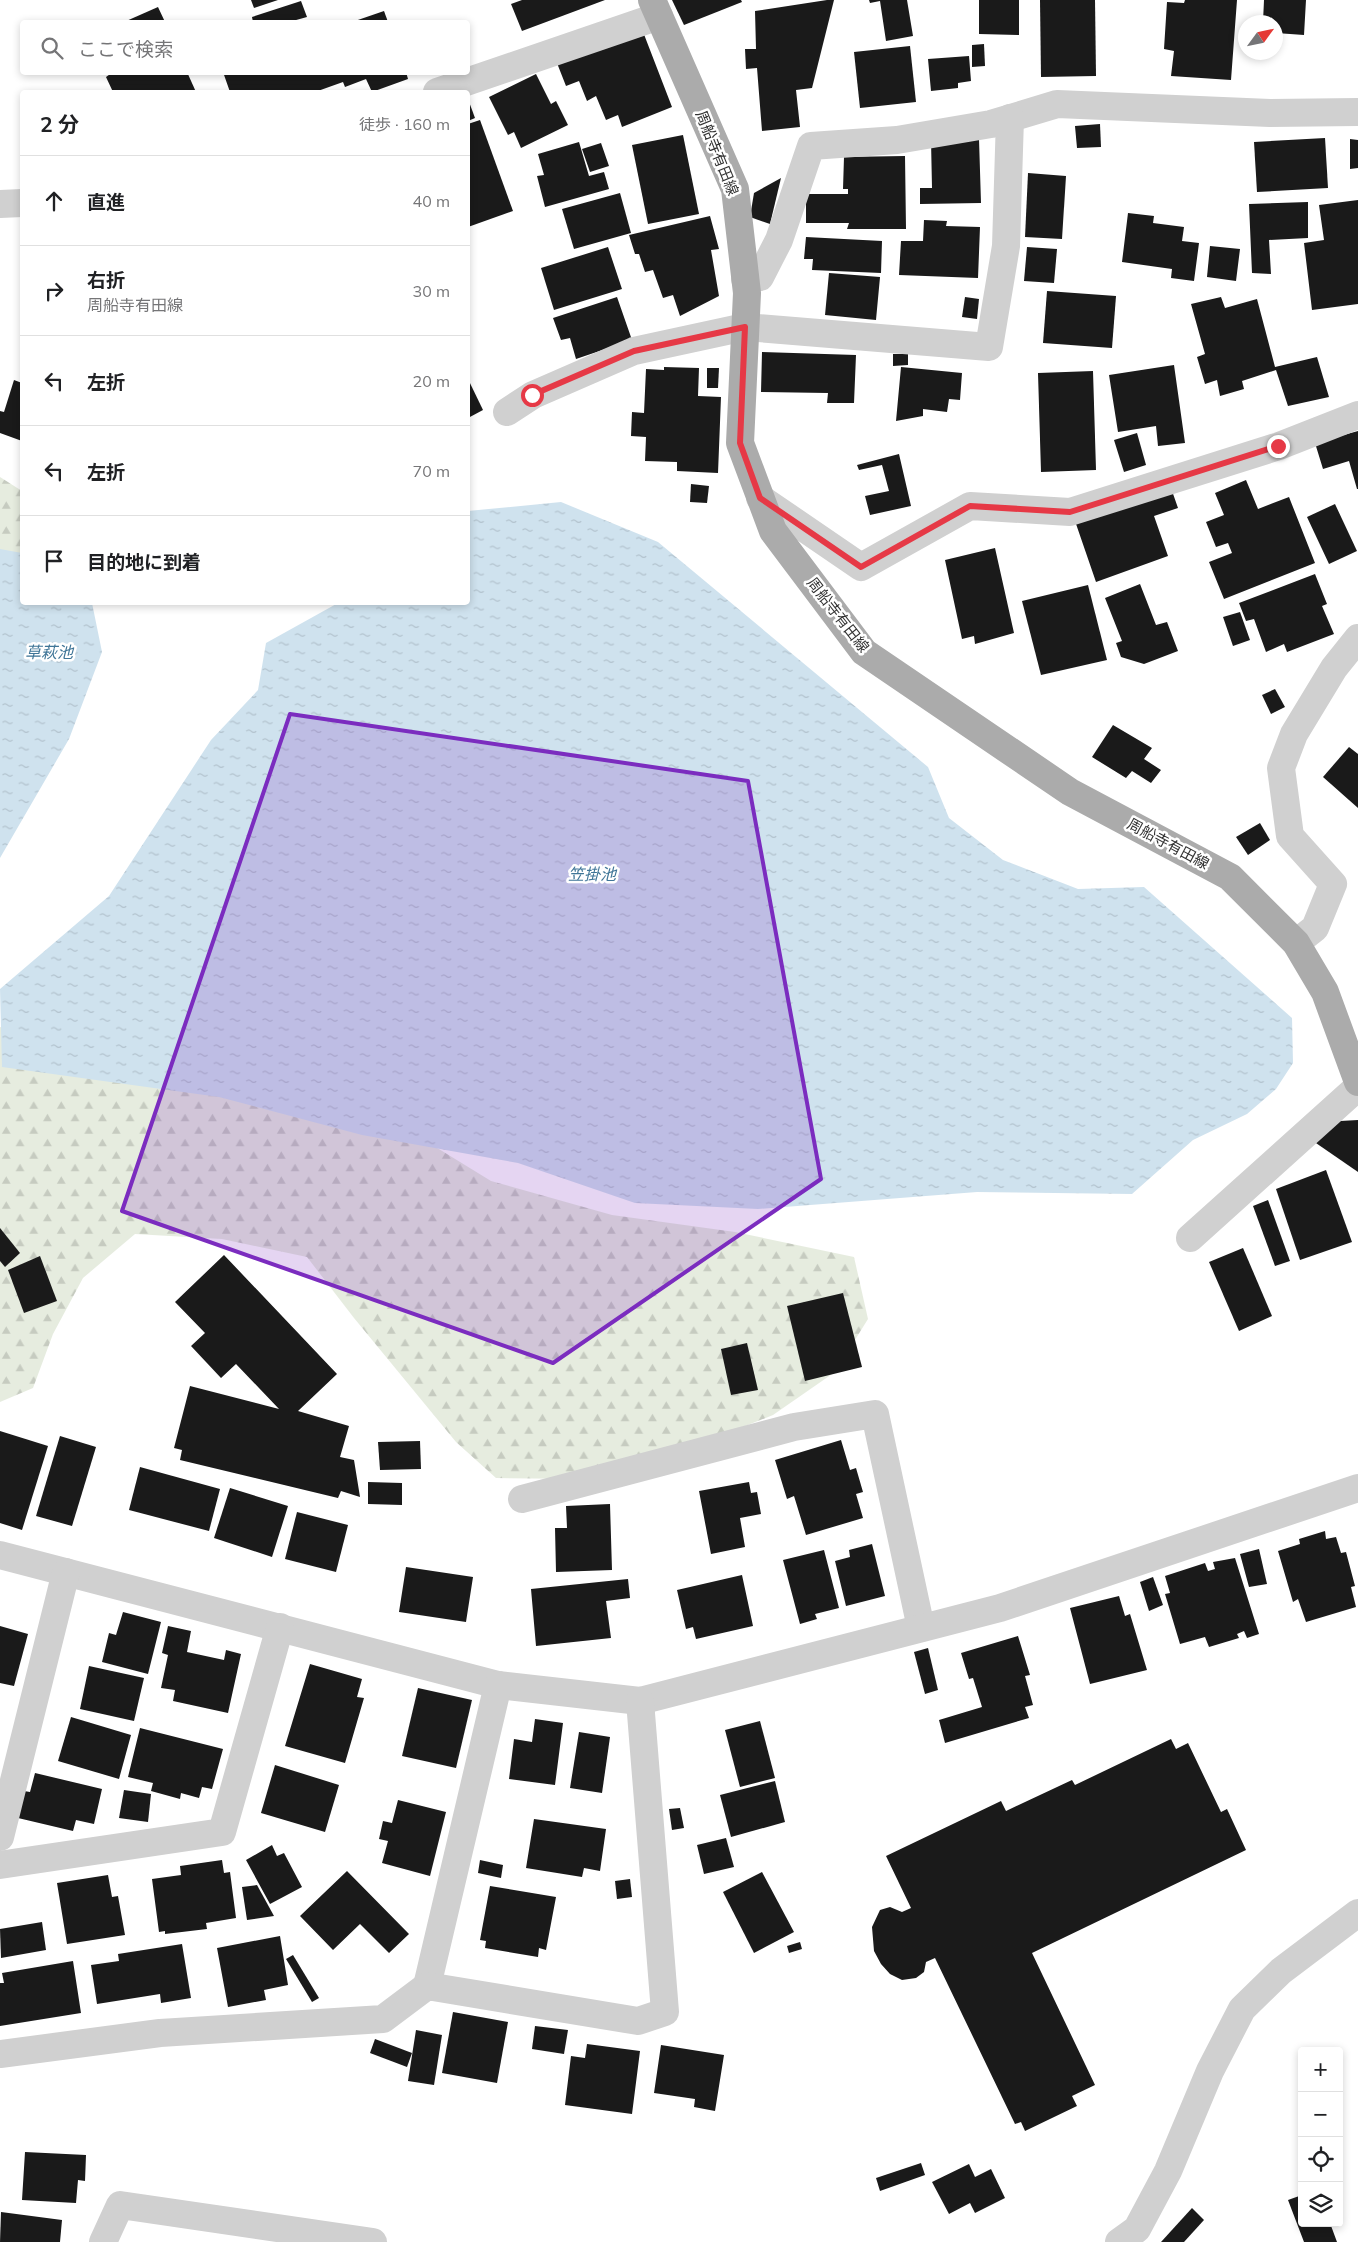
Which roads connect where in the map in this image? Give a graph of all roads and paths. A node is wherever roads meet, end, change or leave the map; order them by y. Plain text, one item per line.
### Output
1 (655, 8) edge
2 (442, 90) edge
3 (1358, 112) edge
4 (1010, 118) junction
5 (20, 203) edge
6 (0, 204) edge
7 (745, 279) junction
8 (745, 327) junction
9 (507, 412) dead end
10 (1358, 415) edge
11 (760, 498) junction
12 (1358, 638) edge
13 (1296, 943) junction
14 (1358, 1082) edge
15 (1358, 1087) edge
16 (1190, 1238) dead end
17 (1358, 1488) edge
18 (522, 1499) dead end
19 (0, 1555) edge
20 (66, 1572) junction
21 (280, 1627) junction
22 (921, 1628) junction
23 (498, 1685) junction
24 (640, 1701) junction
25 (0, 1837) edge
26 (0, 1865) edge
27 (1358, 1914) edge
28 (427, 1986) junction
29 (0, 2054) edge
30 (103, 2242) edge
31 (373, 2242) edge
32 (1120, 2242) edge

1 - 2 street
1 - 7 main road, 周船寺有田線
3 - 4 street
4 - 7 street
4 - 8 street
5 - 6 street
7 - 8 main road, 周船寺有田線
8 - 9 street
8 - 11 main road, 周船寺有田線
10 - 11 street
11 - 13 main road, 周船寺有田線
12 - 13 street
13 - 14 main road, 周船寺有田線
15 - 16 street
17 - 22 street
18 - 22 street
19 - 20 street
20 - 21 street
20 - 25 street
21 - 23 street
21 - 26 street
22 - 24 street
23 - 24 street
23 - 28 street
24 - 28 street
27 - 32 street
28 - 29 street
30 - 31 street

